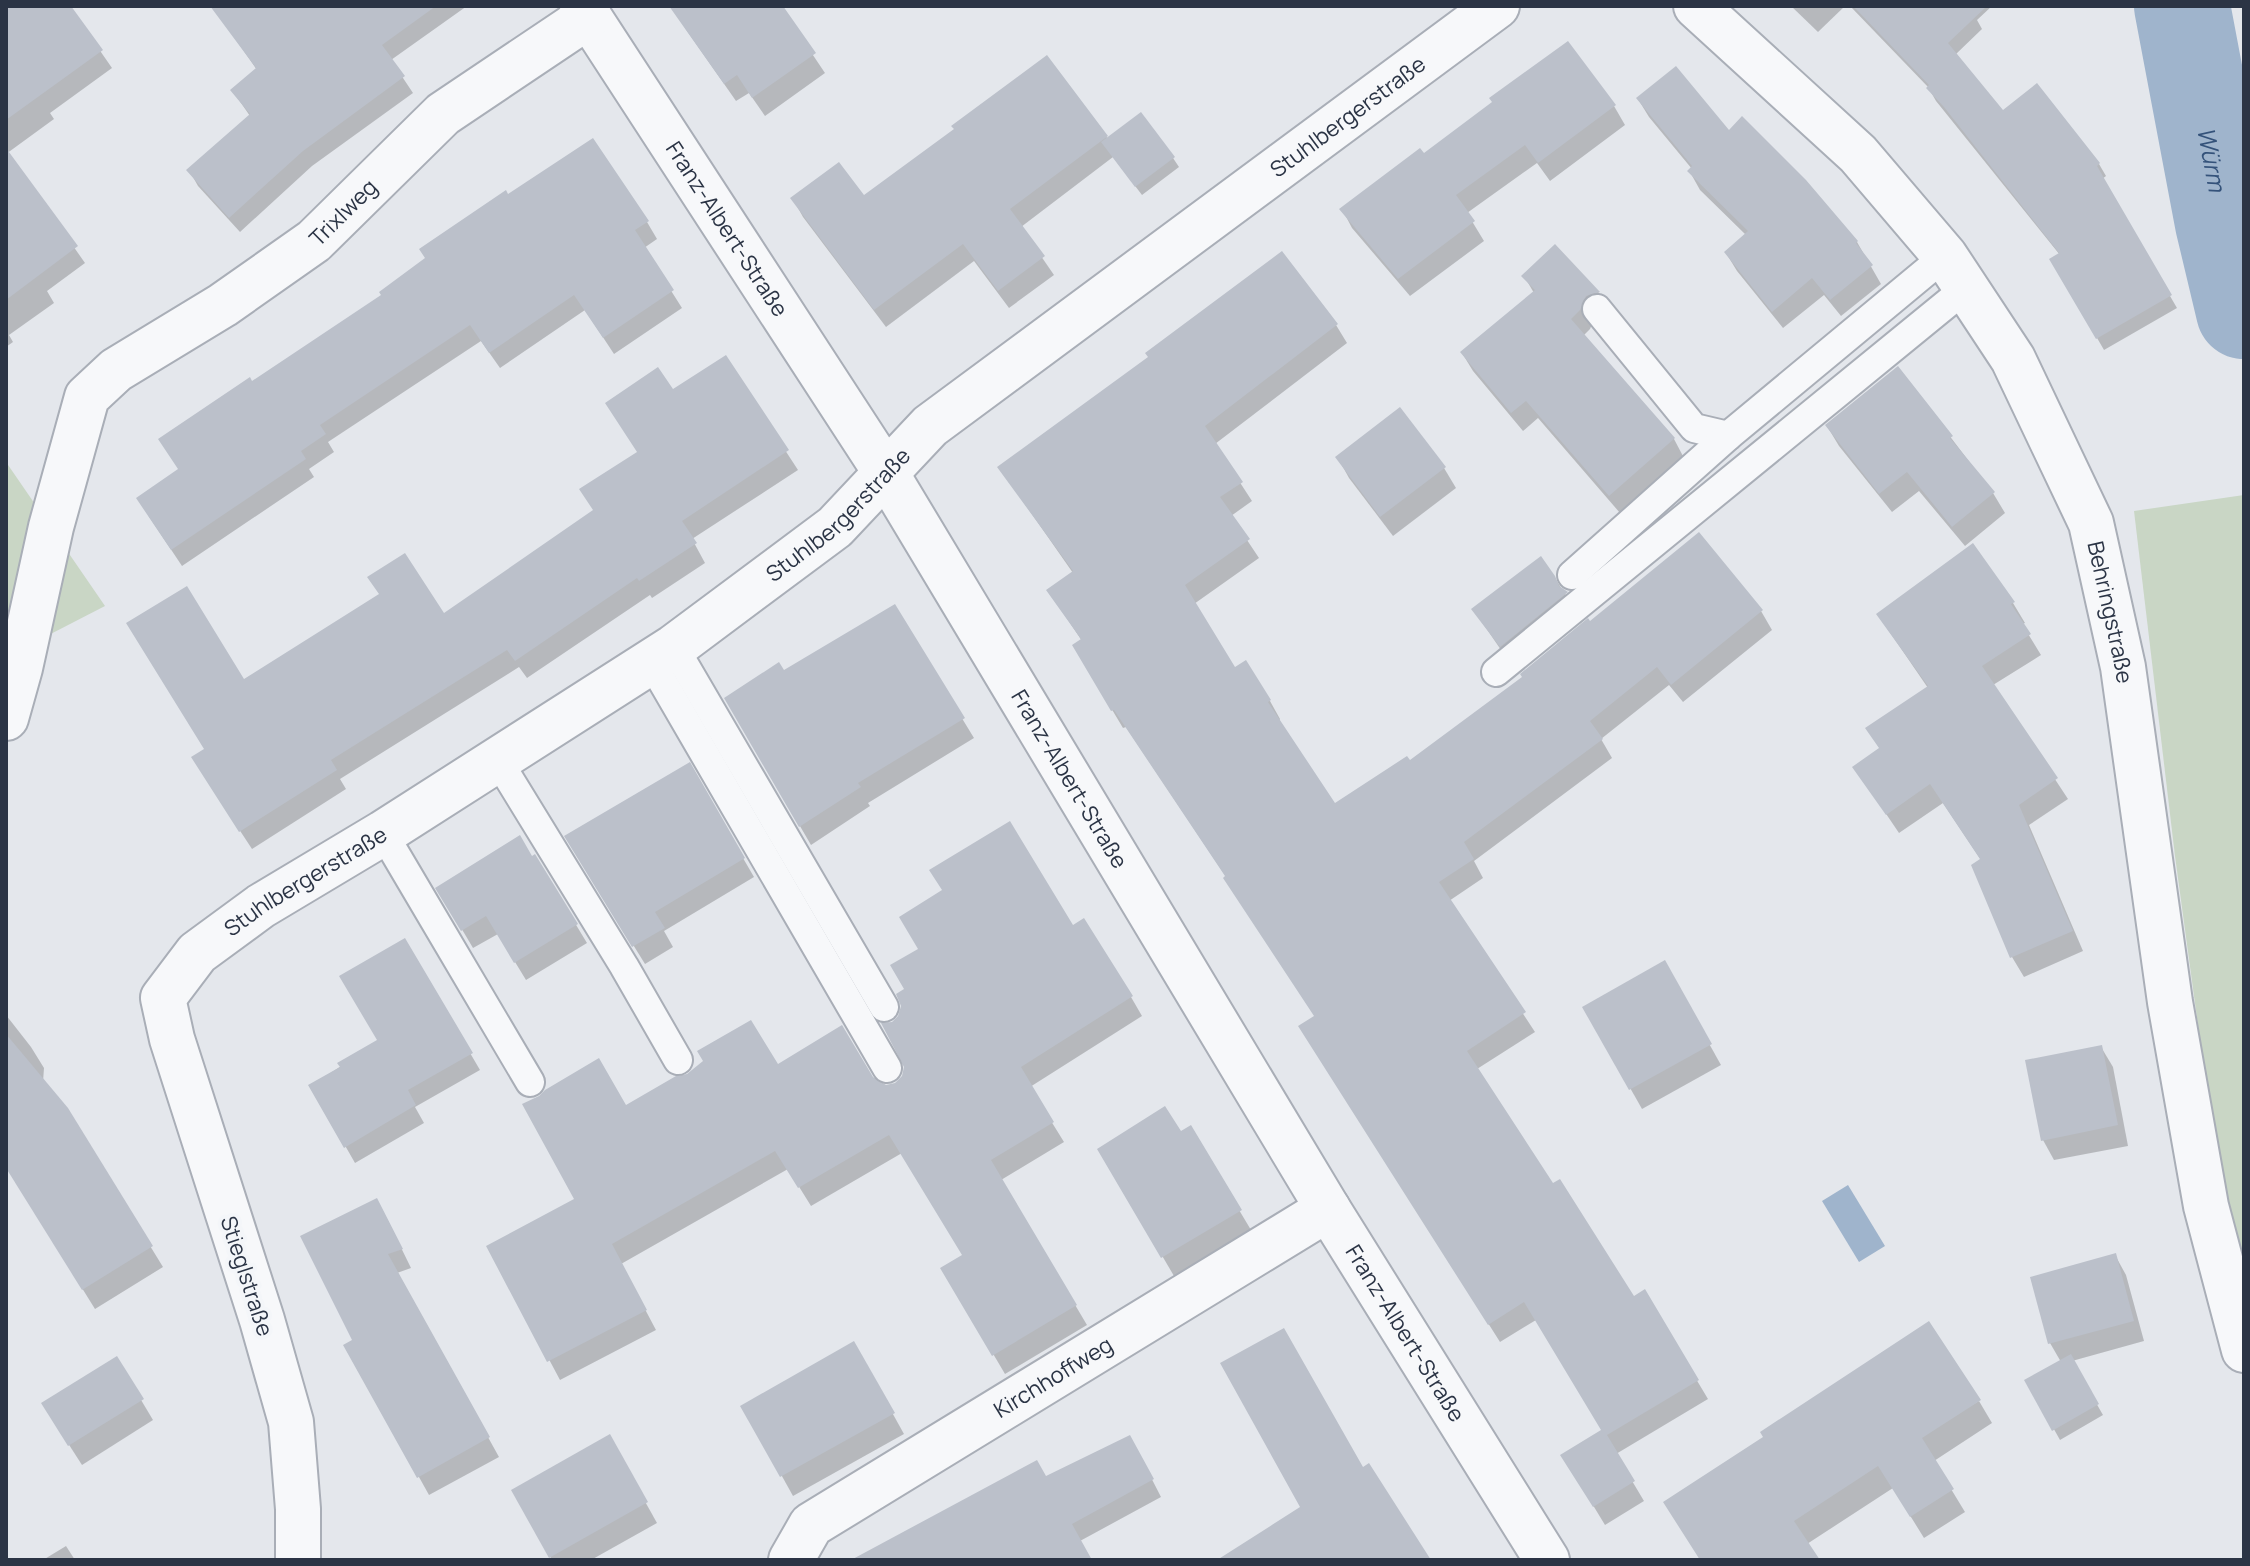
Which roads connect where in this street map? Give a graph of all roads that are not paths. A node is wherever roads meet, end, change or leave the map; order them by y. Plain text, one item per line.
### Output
1 (1497, 6) edge
2 (1696, 6) edge
3 (586, 11) edge
4 (1956, 272) junction
5 (1597, 309) dead end
6 (1728, 436) junction
7 (886, 473) junction
8 (1572, 575) dead end
9 (662, 654) junction
10 (1496, 672) dead end
11 (6, 718) edge
12 (497, 759) junction
13 (383, 833) junction
14 (163, 998) joint
15 (884, 1007) dead end
16 (678, 1060) dead end
17 (887, 1068) dead end
18 (530, 1082) dead end
19 (1328, 1209) junction
20 (2244, 1350) edge
21 (298, 1560) edge
22 (791, 1560) edge
23 (1547, 1560) edge

1 - 7 street, Stuhlbergerstraße
2 - 4 street, Behringstraße
3 - 7 street, Franz-Albert-Straße
3 - 11 street, Trixlweg
4 - 6 lane
4 - 10 lane
4 - 20 street, Behringstraße
5 - 6 lane
6 - 8 lane
7 - 9 street, Stuhlbergerstraße
7 - 19 street, Franz-Albert-Straße
9 - 12 street, Stuhlbergerstraße
9 - 15 lane
9 - 17 lane
12 - 13 street, Stuhlbergerstraße
12 - 16 lane
13 - 14 street, Stuhlbergerstraße
13 - 18 lane
14 - 21 street, Stieglstraße
19 - 22 street, Kirchhoffweg
19 - 23 street, Franz-Albert-Straße

